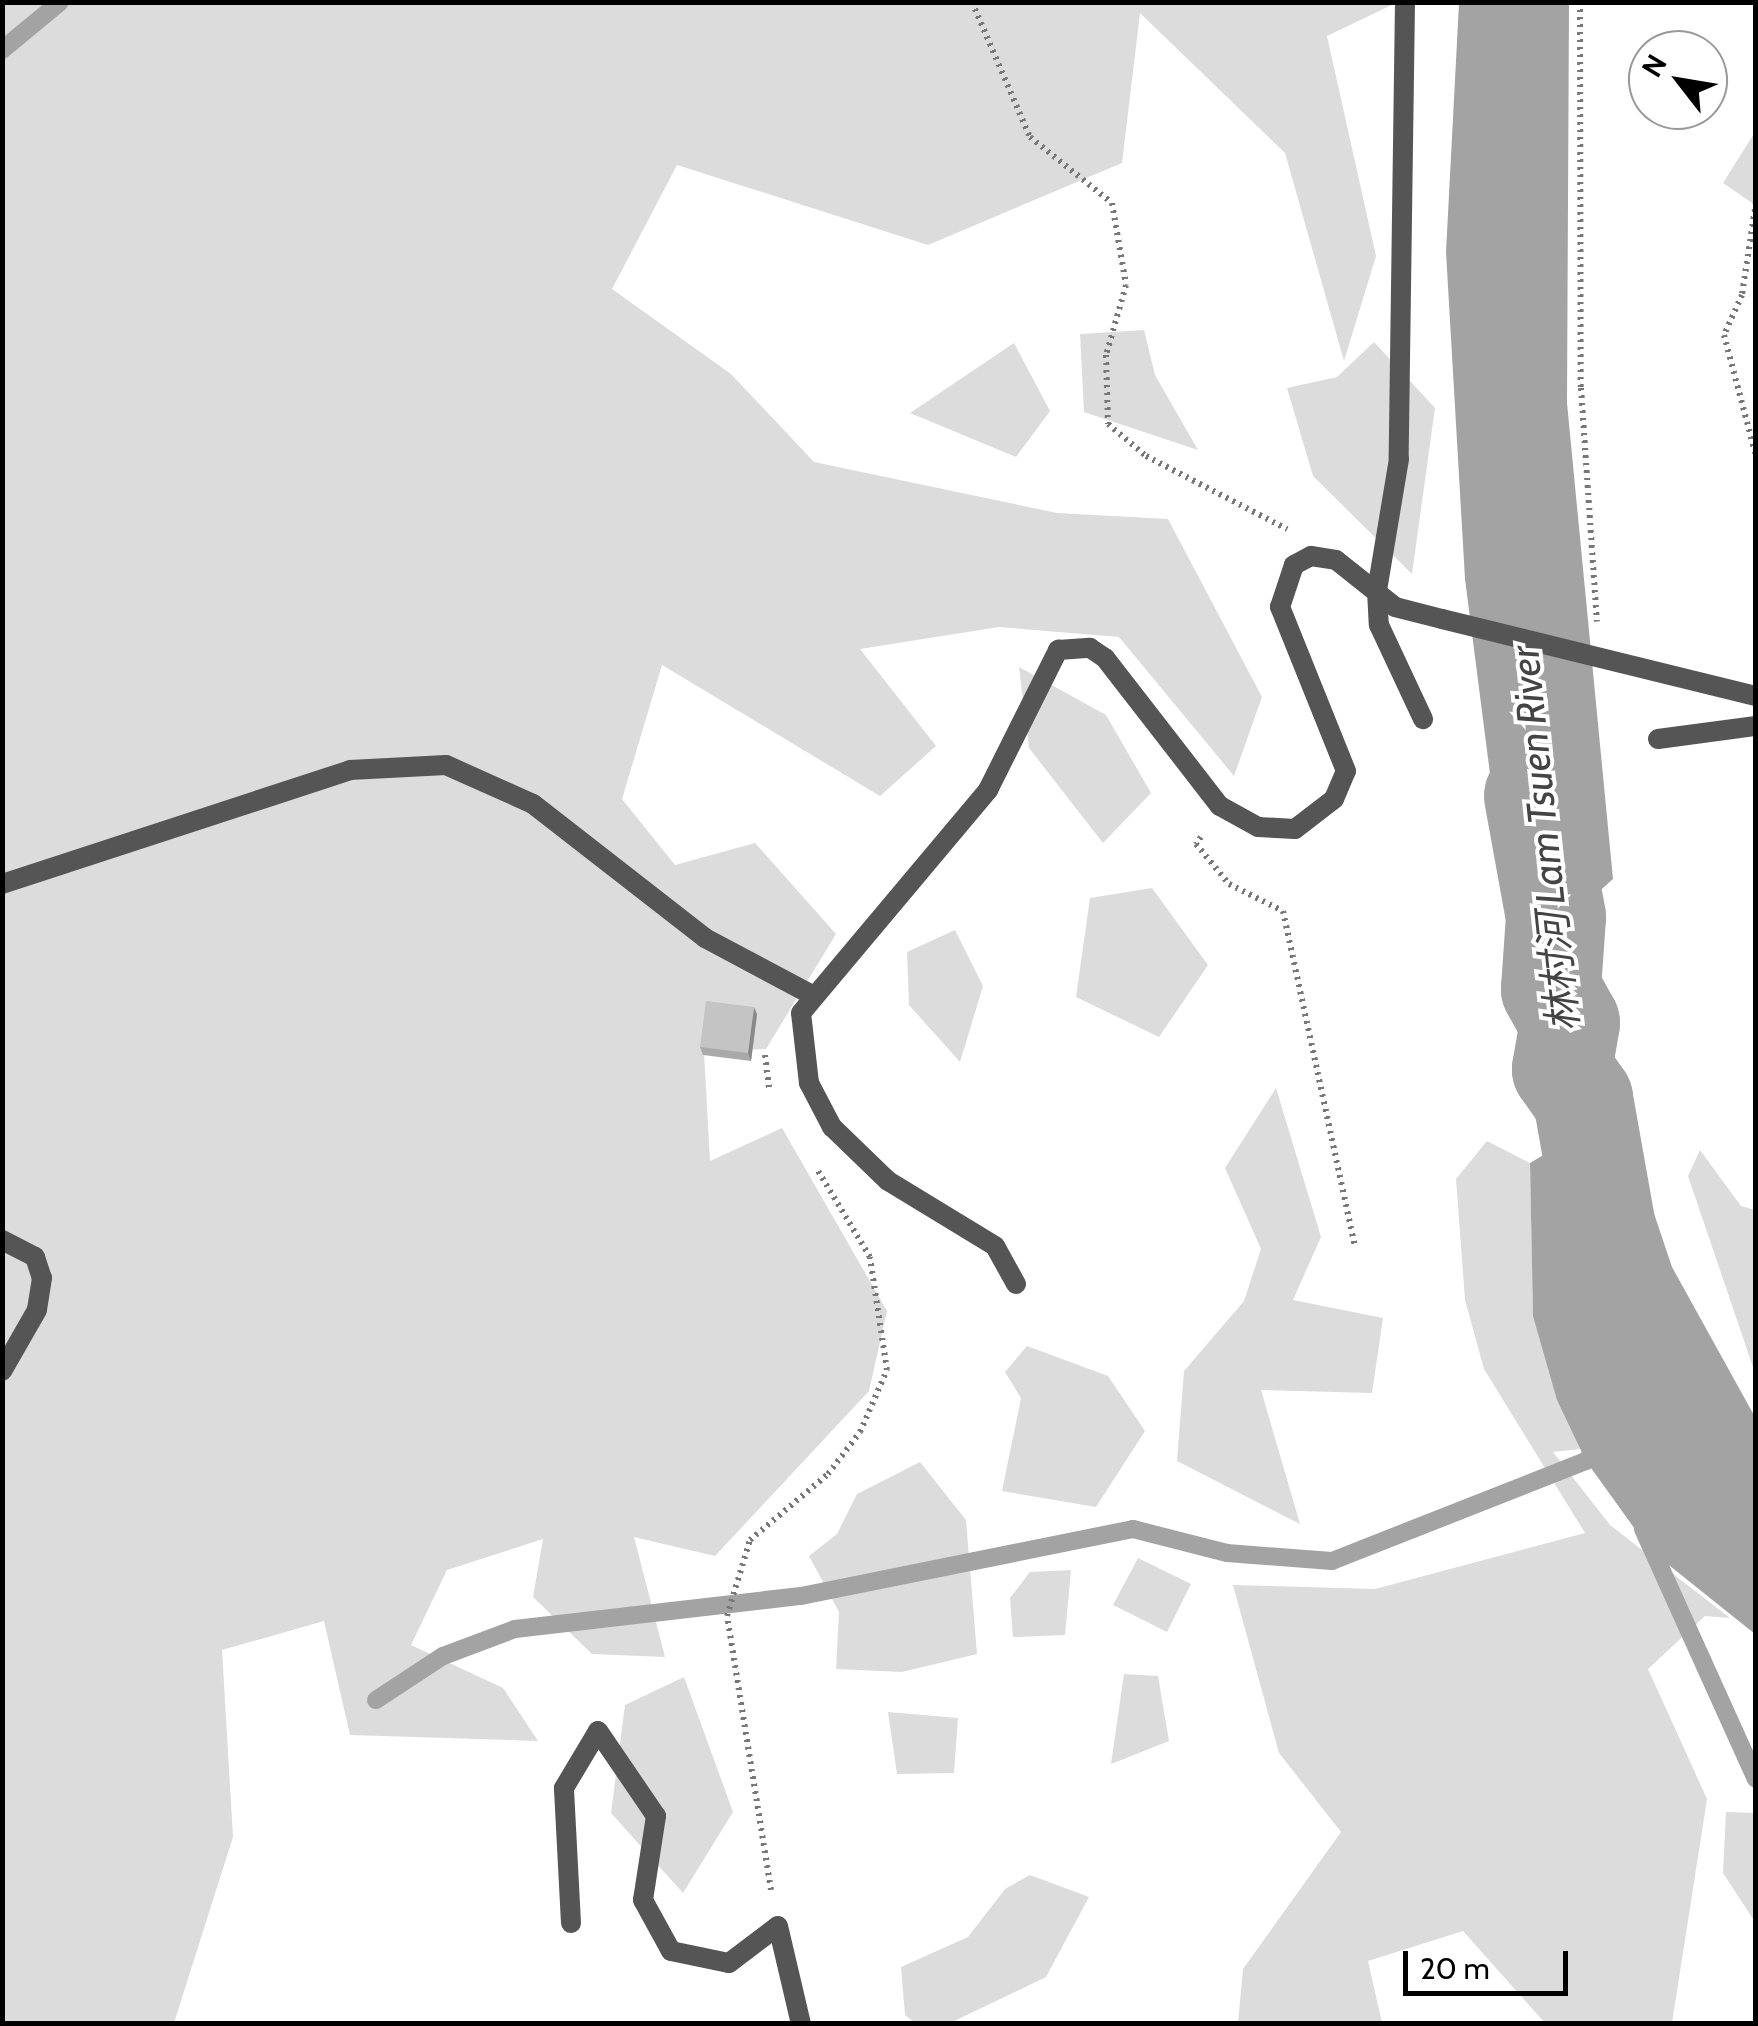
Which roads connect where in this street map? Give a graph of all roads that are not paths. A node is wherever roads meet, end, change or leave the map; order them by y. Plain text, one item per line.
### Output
1 (1405, 2) edge
2 (1377, 591) junction
3 (1755, 696) edge
4 (1423, 718) dead end
5 (1756, 726) edge
6 (1658, 738) dead end
7 (2, 884) edge
8 (812, 995) junction
9 (2, 1240) edge
10 (1016, 1284) dead end
11 (2, 1371) edge
12 (570, 1922) dead end
13 (800, 2024) edge

1 - 2 street
2 - 3 street
2 - 4 street
2 - 8 street
5 - 6 street
7 - 8 street
8 - 10 street
9 - 11 street
12 - 13 street

